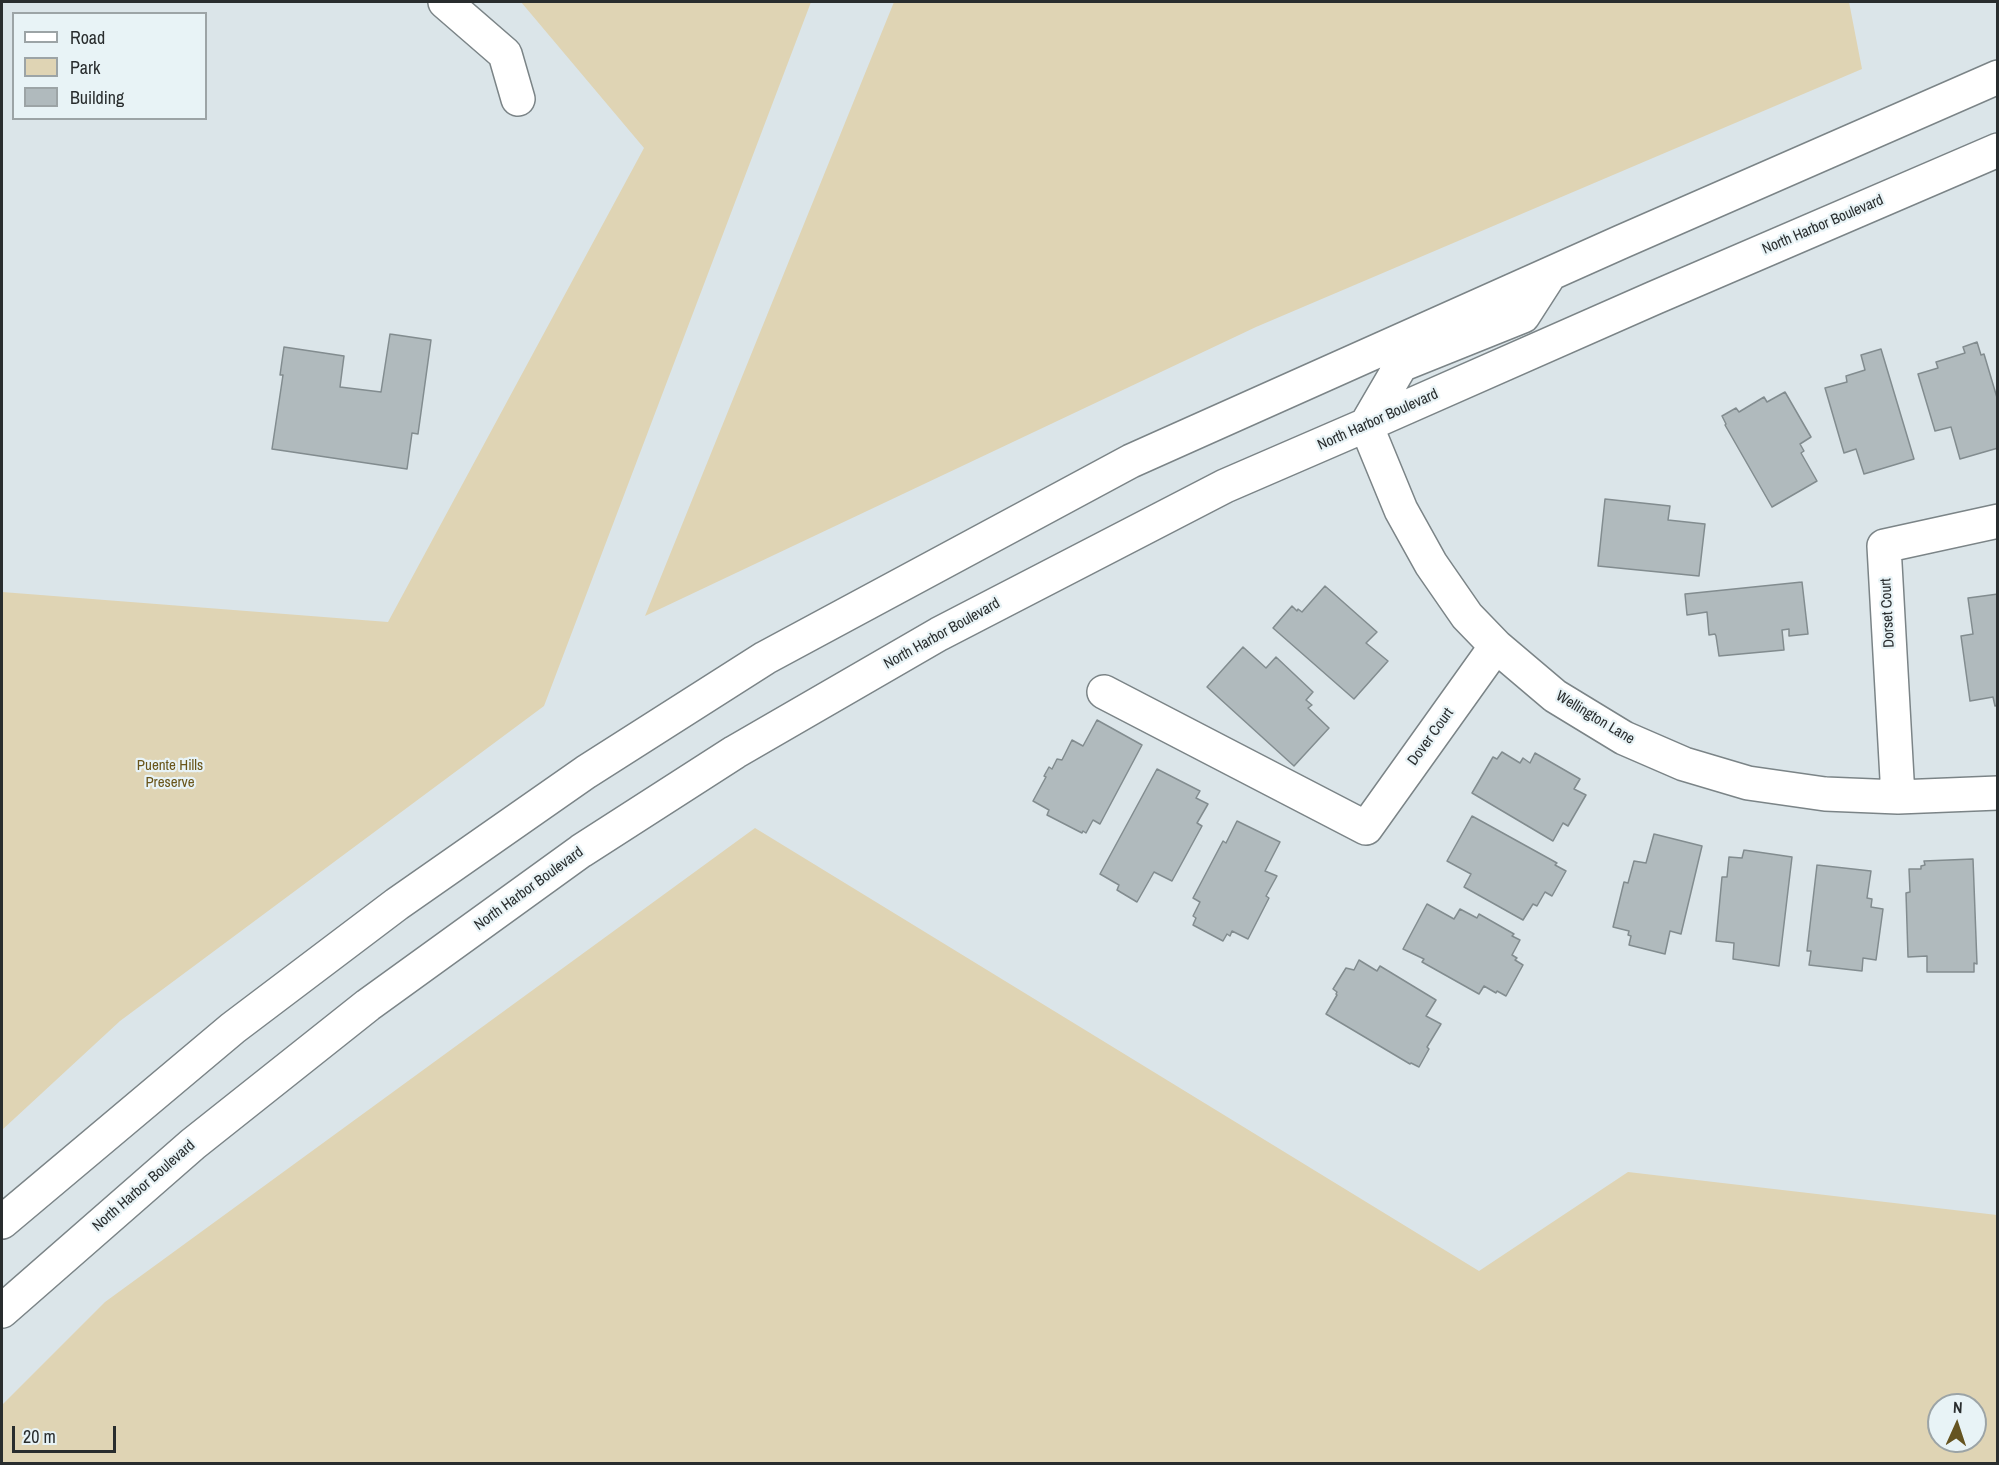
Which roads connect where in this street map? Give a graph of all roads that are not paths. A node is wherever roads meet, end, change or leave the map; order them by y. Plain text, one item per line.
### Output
1 (445, 2) edge
2 (1998, 77) edge
3 (518, 99) dead end
4 (1998, 150) edge
5 (1550, 274) junction
6 (1366, 425) junction
7 (1998, 522) edge
8 (1496, 646) junction
9 (1104, 692) dead end
10 (1998, 793) edge
11 (1898, 797) junction
12 (2, 1222) edge
13 (2, 1311) edge

1 - 3 main road
2 - 5 main road
4 - 6 main road, North Harbor Boulevard
5 - 6 main road
5 - 12 main road
6 - 8 main road, Wellington Lane
6 - 13 main road, North Harbor Boulevard
7 - 11 main road, Dorset Court
8 - 9 main road, Dover Court
8 - 11 main road, Wellington Lane
10 - 11 main road, Wellington Lane

